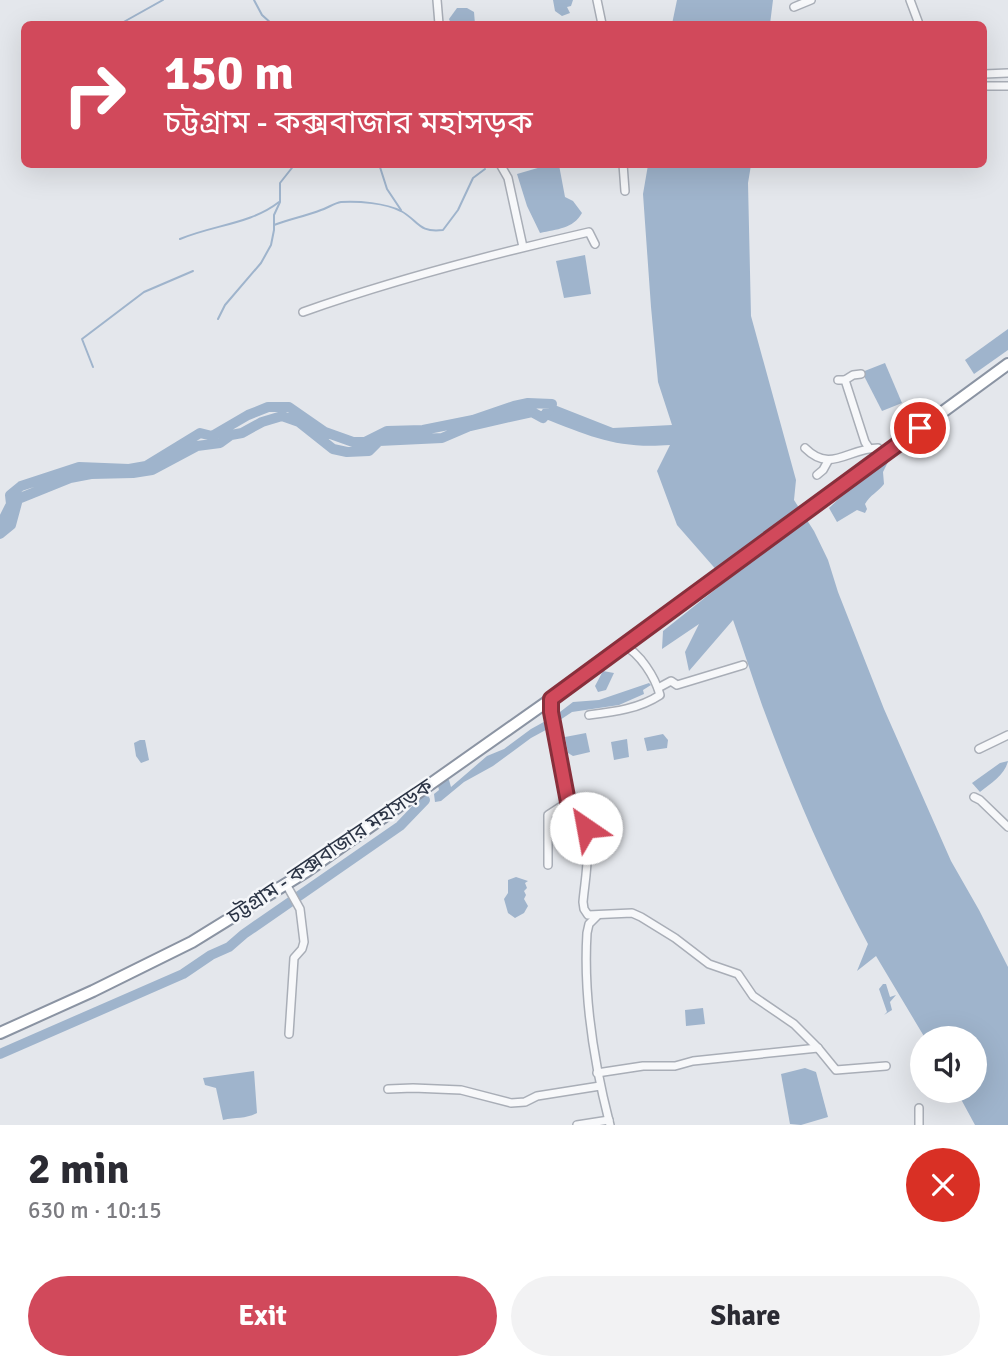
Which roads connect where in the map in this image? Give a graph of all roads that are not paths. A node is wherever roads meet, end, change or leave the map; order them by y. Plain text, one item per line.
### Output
1 (437, 0) edge
2 (597, 0) edge
3 (811, 0) edge
4 (910, 0) edge
5 (794, 7) dead end
6 (439, 21) edge
7 (601, 21) edge
8 (918, 21) edge
9 (1008, 72) edge
10 (987, 74) edge
11 (987, 86) edge
12 (1008, 86) edge
13 (502, 168) edge
14 (624, 168) edge
15 (625, 191) dead end
16 (595, 244) dead end
17 (523, 247) junction
18 (303, 312) dead end
19 (1008, 364) edge
20 (861, 374) dead end
21 (805, 448) dead end
22 (869, 448) junction
23 (884, 454) junction
24 (828, 461) junction
25 (817, 475) dead end
26 (622, 645) junction
27 (743, 665) dead end
28 (658, 688) junction
29 (551, 699) junction
30 (589, 715) dead end
31 (1008, 735) edge
32 (979, 749) dead end
33 (974, 797) dead end
34 (568, 802) junction
35 (1008, 827) edge
36 (548, 865) dead end
37 (288, 889) junction
38 (597, 916) junction
39 (0, 1033) edge
40 (289, 1034) dead end
41 (818, 1048) junction
42 (886, 1066) dead end
43 (597, 1073) junction
44 (600, 1086) junction
45 (388, 1089) dead end
46 (919, 1108) dead end
47 (609, 1123) edge
48 (577, 1125) edge
49 (919, 1125) edge

1 - 6 street
2 - 7 street
3 - 5 street
4 - 8 street
9 - 10 street
11 - 12 street
13 - 17 street
14 - 15 street
16 - 17 street
17 - 18 street
19 - 23 highway, চট্টগ্রাম - কক্সবাজার মহাসড়ক
20 - 22 street
21 - 24 street
22 - 23 street
22 - 24 street
23 - 26 highway, চট্টগ্রাম - কক্সবাজার মহাসড়ক
24 - 25 street
26 - 28 street
26 - 29 highway, চট্টগ্রাম - কক্সবাজার মহাসড়ক
27 - 28 street
28 - 30 street
29 - 34 street
29 - 37 highway, চট্টগ্রাম - কক্সবাজার মহাসড়ক
31 - 32 street
33 - 35 street
34 - 36 street
34 - 38 street
37 - 39 highway, চট্টগ্রাম - কক্সবাজার মহাসড়ক
37 - 40 street
38 - 41 street
38 - 43 street
41 - 42 street
41 - 43 street
43 - 44 street
44 - 45 street
44 - 47 street
46 - 49 street
47 - 48 street

